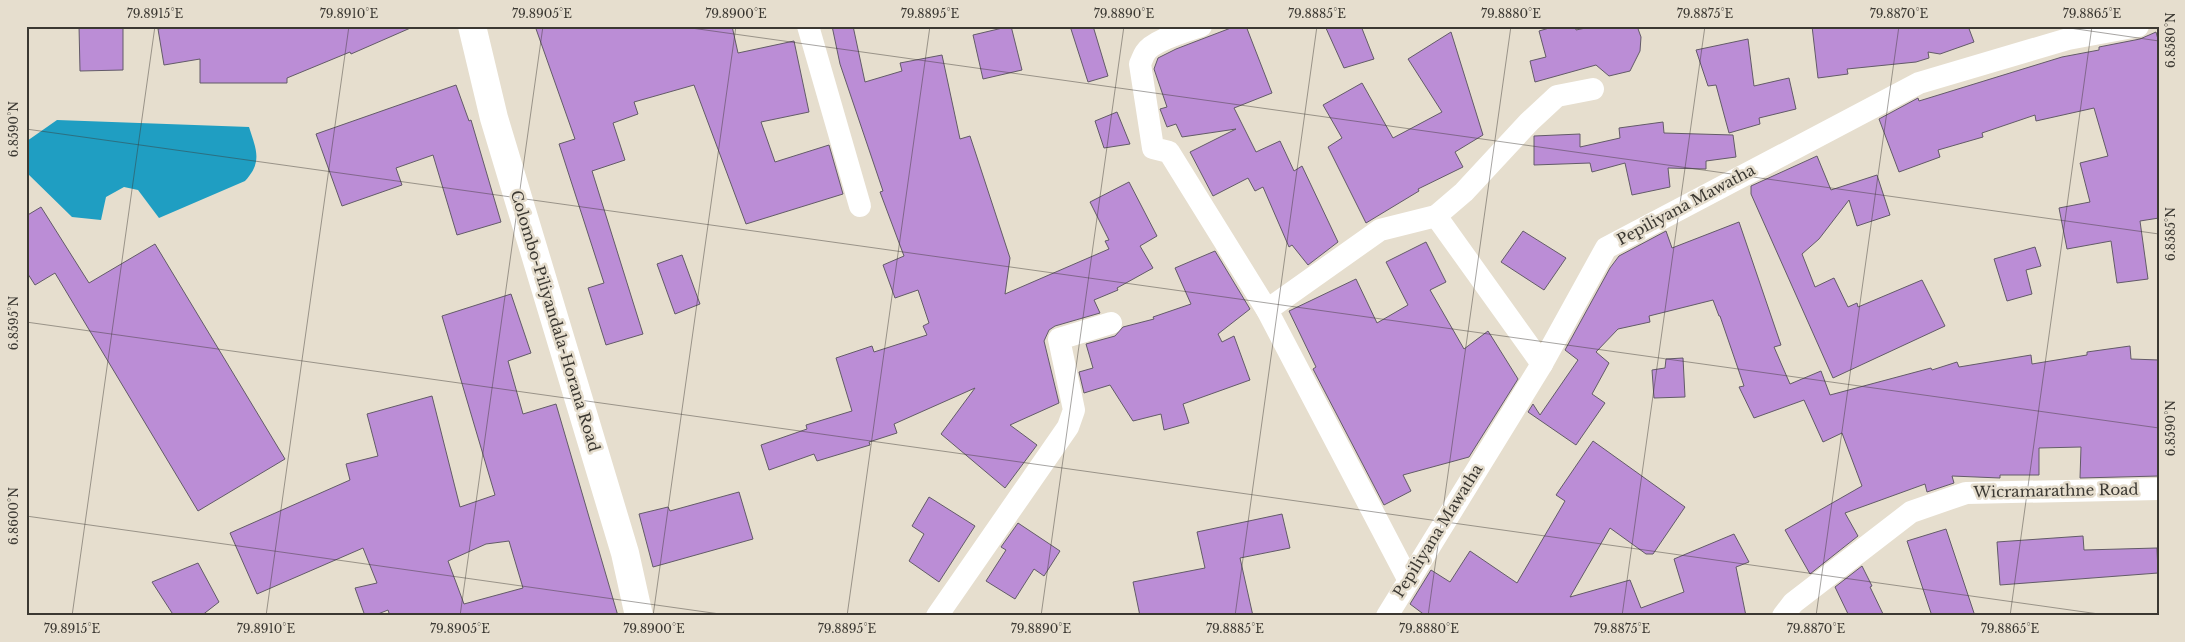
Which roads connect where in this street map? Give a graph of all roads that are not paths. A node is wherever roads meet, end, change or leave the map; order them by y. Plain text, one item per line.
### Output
1 (472, 26) edge
2 (808, 26) edge
3 (1201, 26) edge
4 (2138, 26) edge
5 (2067, 33) edge
6 (1593, 89) dead end
7 (860, 206) dead end
8 (1436, 216) junction
9 (1267, 310) junction
10 (1111, 323) dead end
11 (1542, 364) junction
12 (2159, 489) edge
13 (1408, 579) junction
14 (638, 616) edge
15 (937, 616) edge
16 (1386, 616) edge
17 (1783, 616) edge

1 - 14 main road, Colombo-Piliyandala-Horana Road
2 - 7 street
3 - 9 street
4 - 5 street, Pepiliyana Mawatha
5 - 11 street, Pepiliyana Mawatha
6 - 8 street
8 - 9 street
8 - 11 street
9 - 13 street
10 - 15 street
11 - 13 street, Pepiliyana Mawatha
12 - 17 street, Wicramarathne Road
13 - 16 street, Pepiliyana Mawatha

